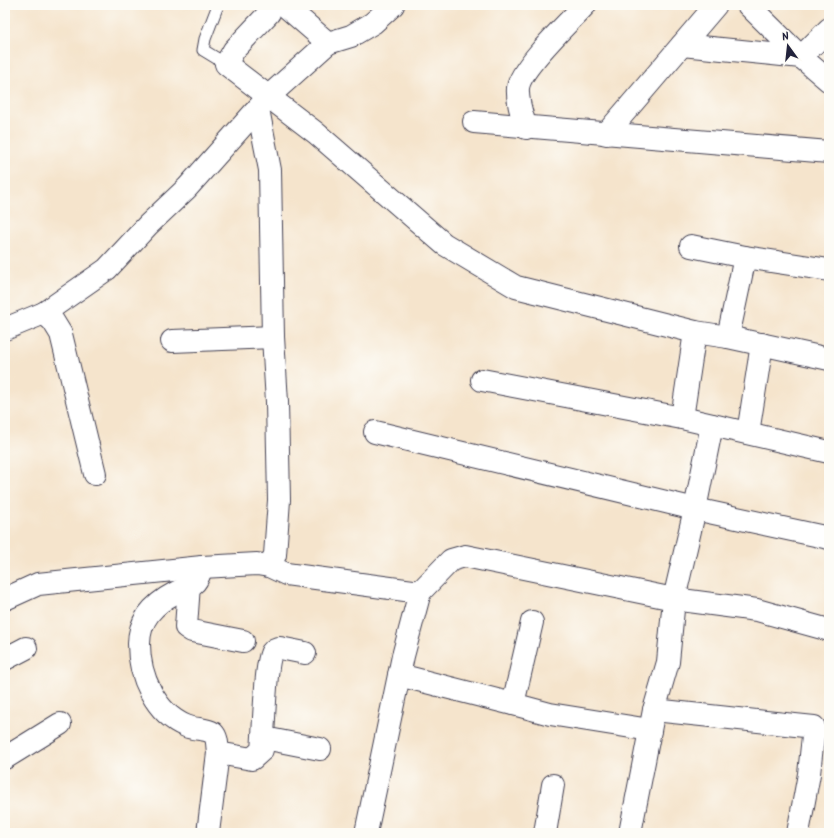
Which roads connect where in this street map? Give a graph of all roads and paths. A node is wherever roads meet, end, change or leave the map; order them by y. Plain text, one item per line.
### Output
1 (218, 5) edge
2 (393, 5) edge
3 (585, 5) edge
4 (716, 5) edge
5 (748, 5) edge
6 (276, 9) edge
7 (829, 28) edge
8 (328, 43) junction
9 (682, 45) junction
10 (801, 57) junction
11 (226, 64) junction
12 (829, 81) edge
13 (264, 103) junction
14 (474, 122) dead end
15 (526, 128) junction
16 (606, 134) junction
17 (829, 152) edge
18 (691, 246) dead end
19 (745, 257) junction
20 (829, 270) edge
21 (44, 313) junction
22 (5, 329) edge
23 (695, 332) junction
24 (273, 337) junction
25 (728, 337) junction
26 (172, 341) dead end
27 (762, 344) junction
28 (829, 359) edge
29 (482, 380) dead end
30 (682, 418) junction
31 (712, 425) junction
32 (375, 432) dead end
33 (748, 433) junction
34 (829, 452) edge
35 (95, 474) dead end
36 (695, 509) junction
37 (829, 538) edge
38 (269, 566) junction
39 (202, 567) junction
40 (189, 586) junction
41 (420, 592) junction
42 (674, 598) junction
43 (5, 599) edge
44 (532, 622) dead end
45 (829, 630) edge
46 (243, 641) dead end
47 (26, 648) dead end
48 (305, 653) dead end
49 (5, 660) edge
50 (399, 675) junction
51 (513, 704) junction
52 (652, 720) junction
53 (60, 724) dead end
54 (821, 728) edge
55 (264, 738) junction
56 (320, 749) dead end
57 (218, 753) junction
58 (5, 758) edge
59 (553, 785) dead end
60 (208, 833) edge
61 (366, 833) edge
62 (544, 833) edge
63 (630, 833) edge
64 (798, 833) edge

1 - 11 lane
2 - 8 street
3 - 15 street
4 - 9 street
5 - 10 street
6 - 8 street
6 - 11 street
7 - 10 street
8 - 13 street
9 - 10 street
9 - 16 street
10 - 12 street
11 - 13 street
13 - 21 street
13 - 23 street
13 - 24 street
14 - 15 street
15 - 16 street
16 - 17 street
18 - 19 street
19 - 20 street
19 - 25 street
21 - 22 street
21 - 35 street
23 - 25 street
23 - 30 street
24 - 26 street
24 - 38 street
25 - 27 street
27 - 28 street
27 - 33 street
29 - 30 street
30 - 31 street
31 - 33 street
31 - 36 street
32 - 36 street
33 - 34 street
36 - 37 street
36 - 42 street
38 - 39 street
38 - 41 street
39 - 40 street
39 - 43 street
40 - 46 street
40 - 57 street
41 - 42 street
41 - 50 street
42 - 45 street
42 - 52 street
44 - 51 street
47 - 49 street
48 - 55 street
50 - 51 street
50 - 61 street
51 - 52 street
52 - 54 street
52 - 63 street
53 - 58 street
54 - 64 street
55 - 56 street
55 - 57 street
57 - 60 street
59 - 62 street

